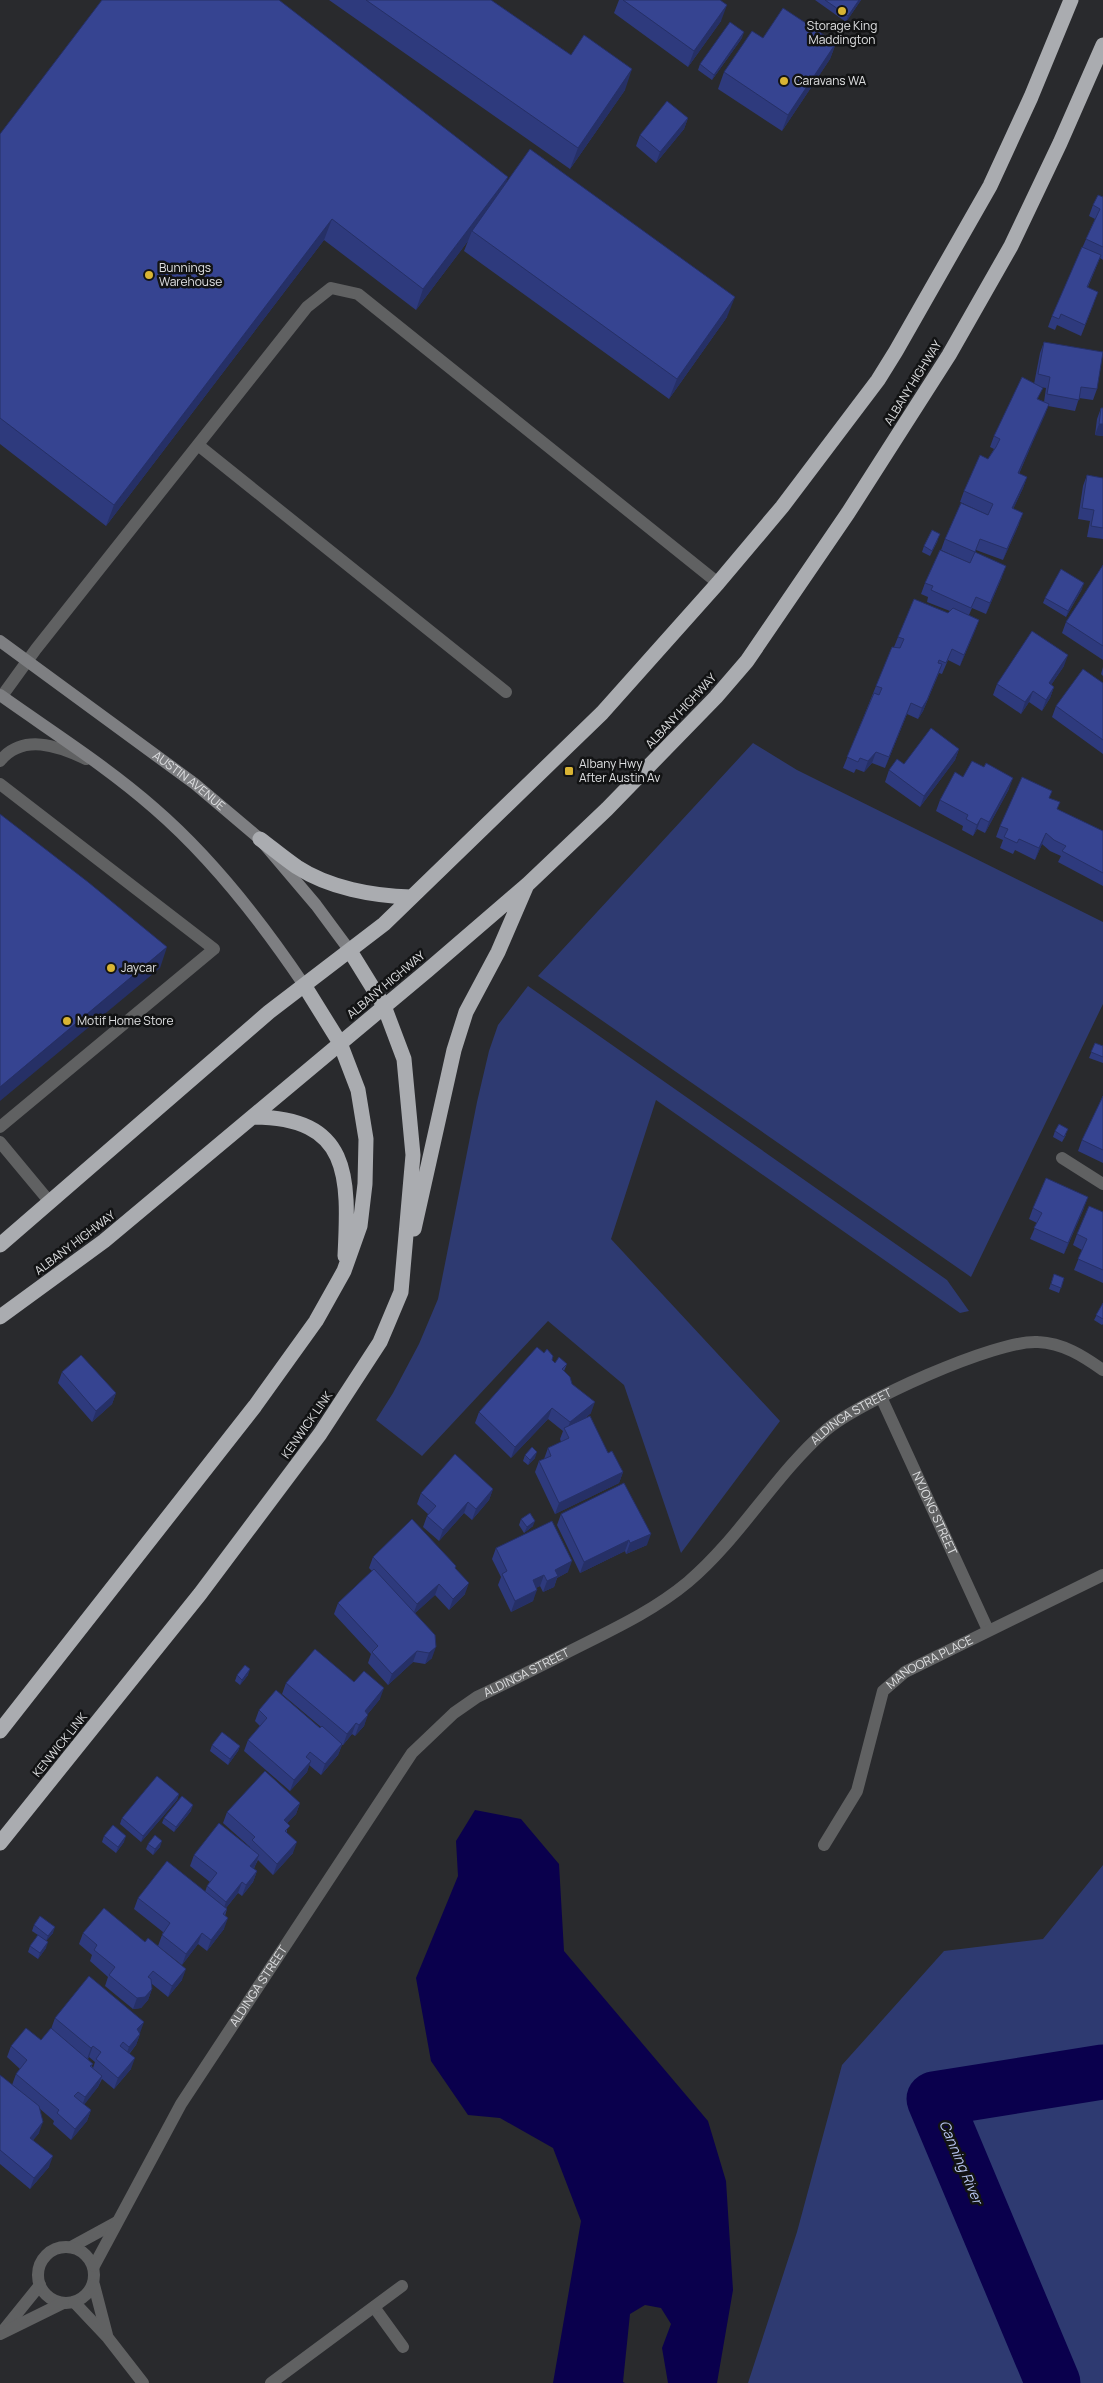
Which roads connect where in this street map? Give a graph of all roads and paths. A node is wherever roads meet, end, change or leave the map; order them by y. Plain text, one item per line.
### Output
1 (1071, 0) edge
2 (1103, 45) edge
3 (198, 445) junction
4 (718, 584) junction
5 (0, 641) edge
6 (27, 661) junction
7 (506, 692) dead end
8 (1, 696) edge
9 (0, 761) edge
10 (102, 766) junction
11 (0, 784) edge
12 (260, 839) junction
13 (528, 884) junction
14 (411, 897) junction
15 (350, 951) junction
16 (304, 985) junction
17 (384, 1006) junction
18 (340, 1043) junction
19 (252, 1117) junction
20 (0, 1127) edge
21 (0, 1142) edge
22 (1062, 1158) dead end
23 (1103, 1184) edge
24 (49, 1201) junction
25 (0, 1245) edge
26 (344, 1271) junction
27 (401, 1292) junction
28 (0, 1317) edge
29 (1103, 1370) edge
30 (881, 1396) junction
31 (1103, 1575) edge
32 (988, 1630) junction
33 (0, 1731) edge
34 (0, 1843) edge
35 (824, 1845) dead end
36 (117, 2222) junction
37 (73, 2246) junction
38 (94, 2266) junction
39 (94, 2284) junction
40 (40, 2285) junction
41 (402, 2286) dead end
42 (68, 2303) junction
43 (374, 2307) junction
44 (0, 2334) edge
45 (108, 2338) junction
46 (403, 2347) dead end
47 (143, 2383) edge
48 (271, 2383) edge

1 - 4 highway
2 - 13 highway, ALBANY HIGHWAY
3 - 4 street
3 - 6 street
3 - 7 street
4 - 14 highway
5 - 6 main road, AUSTIN AVENUE
6 - 8 street
6 - 12 main road, AUSTIN AVENUE
8 - 10 main road
9 - 10 street
10 - 16 main road
11 - 20 street
12 - 14 highway
12 - 15 main road, AUSTIN AVENUE
13 - 17 highway, ALBANY HIGHWAY
13 - 27 highway
14 - 15 highway
15 - 16 highway
15 - 17 highway, KENWICK LINK
16 - 18 highway
16 - 24 highway
17 - 18 highway, ALBANY HIGHWAY
17 - 27 highway, KENWICK LINK
18 - 19 highway, ALBANY HIGHWAY
18 - 26 highway
19 - 26 highway
19 - 28 highway, ALBANY HIGHWAY
21 - 24 street
22 - 23 street
24 - 25 highway
26 - 33 highway
27 - 34 highway, KENWICK LINK
29 - 30 street, ALDINGA STREET
30 - 32 street, NYJONG STREET
30 - 36 street, ALDINGA STREET
31 - 32 street, MANOORA PLACE
32 - 35 street, MANOORA PLACE
36 - 37 street
36 - 38 street, ALDINGA STREET
37 - 38 street
37 - 40 street
38 - 39 street, ALDINGA STREET
39 - 42 street
39 - 45 street, ALDINGA STREET
40 - 42 street
40 - 44 street
41 - 43 street
42 - 44 street
42 - 45 street
43 - 46 street
43 - 48 street
45 - 47 street

